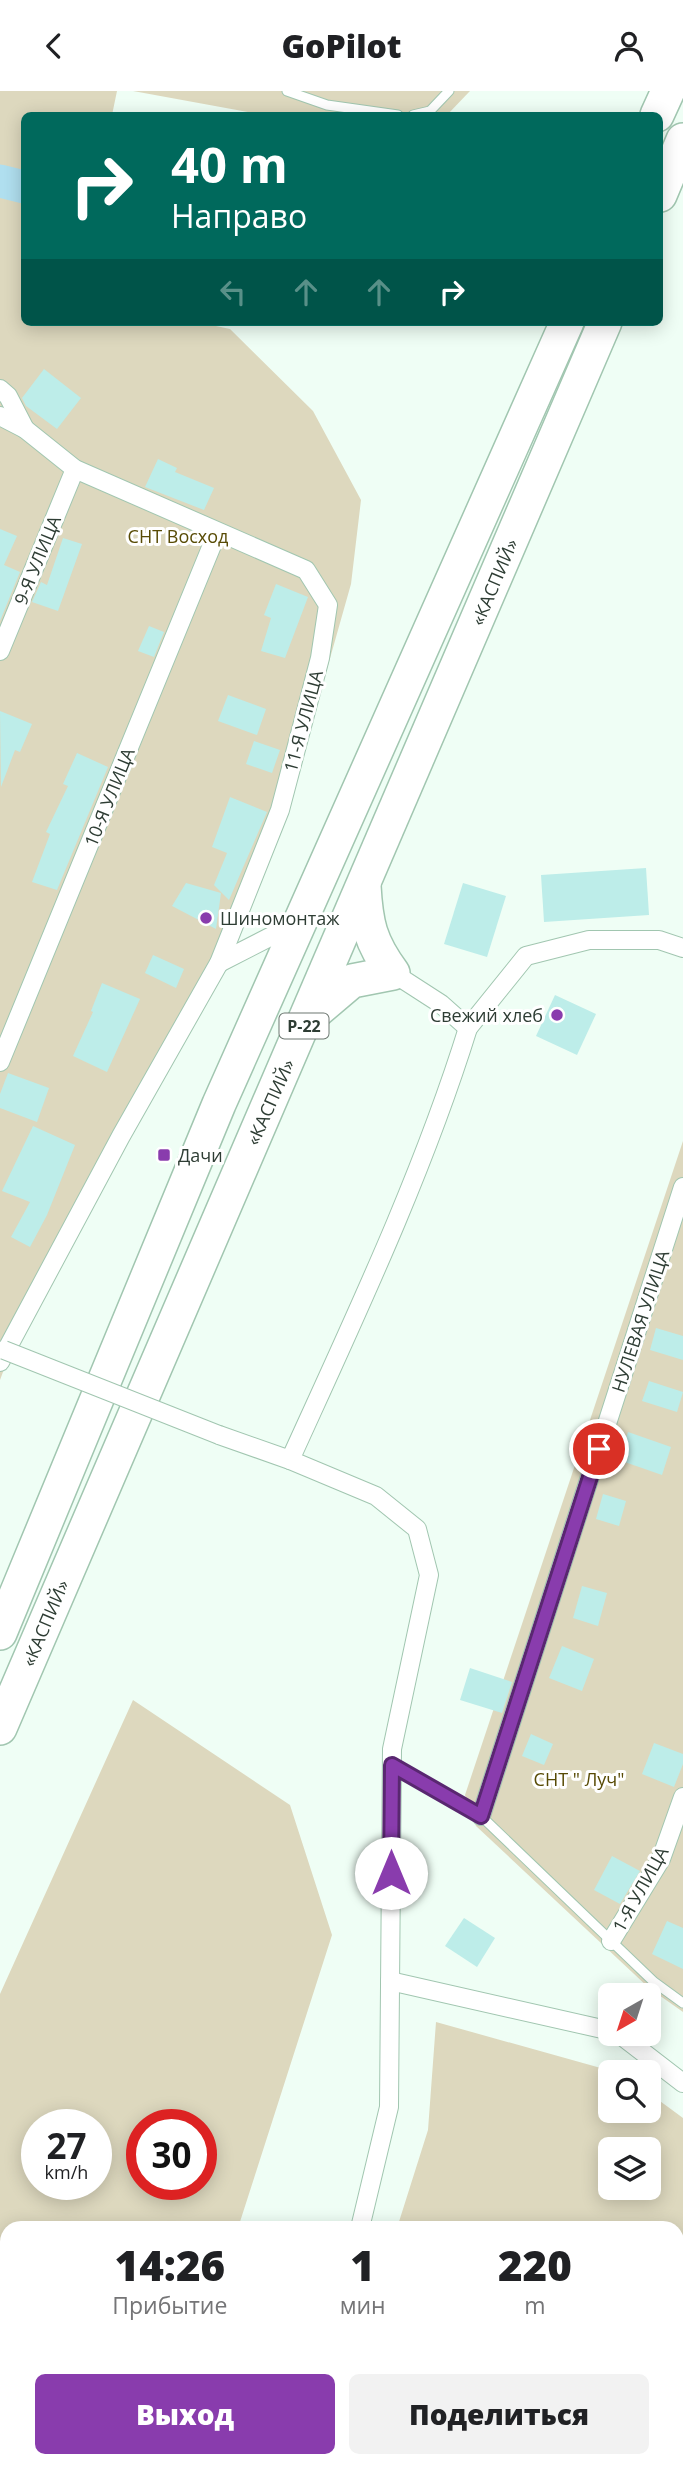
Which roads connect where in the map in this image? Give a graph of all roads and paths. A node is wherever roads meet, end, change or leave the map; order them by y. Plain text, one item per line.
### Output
1 (287, 91) edge
2 (450, 91) edge
3 (668, 91) edge
4 (377, 112) edge
5 (426, 112) edge
6 (658, 112) edge
7 (683, 140) edge
8 (663, 188) edge
9 (565, 326) edge
10 (603, 326) edge
11 (0, 389) edge
12 (0, 416) edge
13 (25, 429) junction
14 (75, 469) junction
15 (217, 533) junction
16 (0, 650) edge
17 (364, 884) junction
18 (301, 921) junction
19 (683, 948) edge
20 (219, 963) junction
21 (393, 973) junction
22 (306, 1020) junction
23 (468, 1028) junction
24 (0, 1062) edge
25 (683, 1187) edge
26 (1, 1354) edge
27 (290, 1460) junction
28 (0, 1633) edge
29 (0, 1728) edge
30 (392, 1765) junction
31 (683, 1797) edge
32 (481, 1816) junction
33 (611, 1941) junction
34 (390, 1981) junction
35 (683, 2003) edge
36 (598, 2028) edge
37 (635, 2046) edge
38 (683, 2083) edge
39 (362, 2221) edge

1 - 4 lane
2 - 5 lane
3 - 6 highway
7 - 8 highway
9 - 18 highway, Р-22
10 - 17 highway, «КАСПИЙ» / Р-22
11 - 13 street
12 - 13 street
13 - 14 street, 11-Я УЛИЦА
14 - 15 street, 11-Я УЛИЦА
14 - 16 street, 9-Я УЛИЦА
15 - 20 street, 11-Я УЛИЦА
15 - 24 street, 10-Я УЛИЦА
17 - 21 highway
17 - 22 highway, «КАСПИЙ» / Р-22
18 - 20 street
18 - 28 highway, Р-22
19 - 23 street
20 - 26 street, 11-Я УЛИЦА
21 - 22 highway
21 - 23 street
22 - 29 highway, «КАСПИЙ» / Р-22
23 - 27 street
25 - 32 street, НУЛЕВАЯ УЛИЦА
26 - 27 street, bridge
27 - 30 street
30 - 32 lane
30 - 34 street
31 - 33 street, 1-Я УЛИЦА
32 - 33 lane
33 - 35 lane
34 - 36 street
34 - 39 street
37 - 38 street

